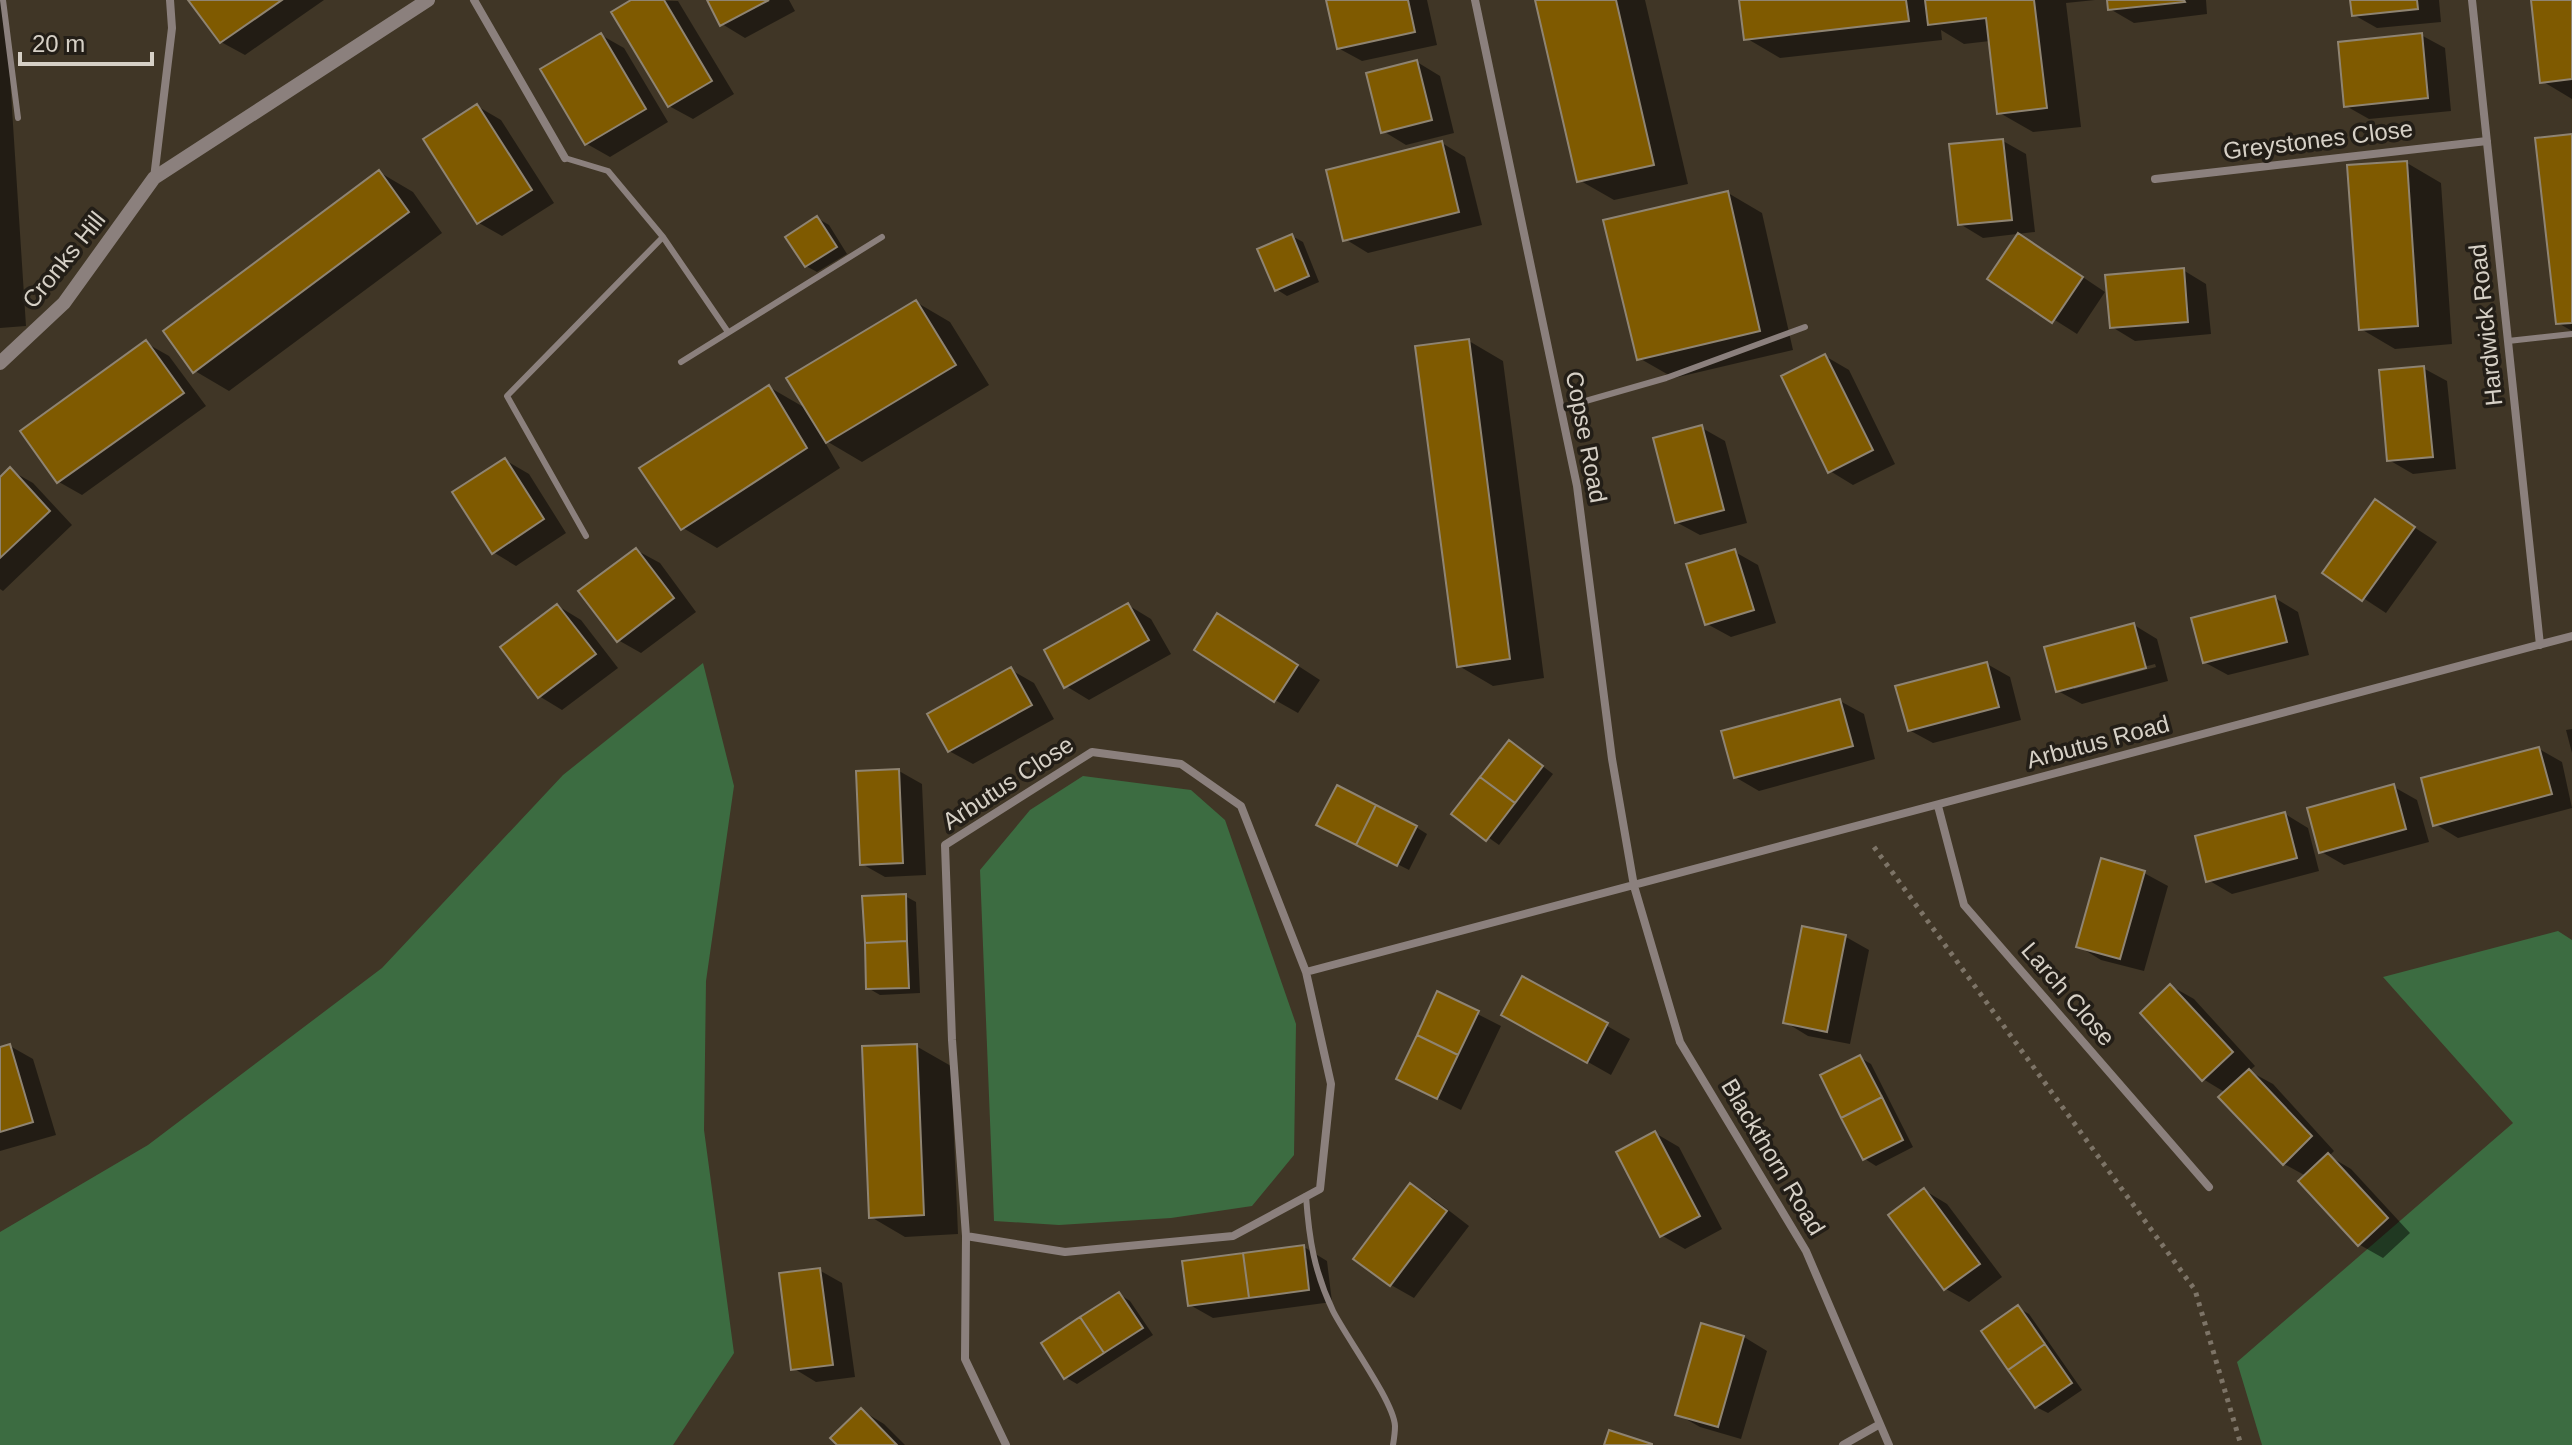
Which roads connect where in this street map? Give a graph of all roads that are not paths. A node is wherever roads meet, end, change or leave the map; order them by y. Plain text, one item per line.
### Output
1 (3, 0) edge
2 (170, 0) edge
3 (428, 0) edge
4 (474, 0) edge
5 (1475, 0) edge
6 (2472, 0) edge
7 (18, 118) dead end
8 (2487, 141) junction
9 (565, 158) joint
10 (154, 178) junction
11 (2155, 179) dead end
12 (663, 237) junction
13 (882, 237) dead end
14 (1805, 327) dead end
15 (728, 332) junction
16 (2572, 334) edge
17 (2508, 341) junction
18 (681, 362) dead end
19 (0, 363) edge
20 (1561, 408) junction
21 (586, 536) dead end
22 (2572, 636) edge
23 (2540, 645) junction
24 (1938, 806) junction
25 (1634, 886) junction
26 (1306, 972) junction
27 (2209, 1187) dead end
28 (1306, 1196) junction
29 (966, 1236) junction
30 (1880, 1424) junction
31 (1006, 1445) edge
32 (1393, 1445) edge
33 (1843, 1445) edge
34 (1889, 1445) edge

1 - 7 lane
2 - 10 street
3 - 10 street
4 - 9 street
5 - 20 street, Copse Road
6 - 8 street, Hardwick Road
8 - 11 street, Greystones Close
8 - 17 street, Hardwick Road
9 - 12 lane
10 - 19 street, Cronks Hill
12 - 15 lane
12 - 21 lane
13 - 15 lane
14 - 20 lane
15 - 18 lane
16 - 17 lane
17 - 23 street, Hardwick Road
20 - 25 street, Copse Road
22 - 23 street, Arbutus Road
23 - 24 street, Arbutus Road
24 - 25 street, Arbutus Road
24 - 27 street, Larch Close
25 - 26 street
25 - 30 street, Blackthorn Road
26 - 28 street, Arbutus Close
26 - 29 street, Arbutus Close
28 - 29 street
28 - 32 lane
29 - 31 street, Arbutus Close
30 - 33 street
30 - 34 street, Blackthorn Road

